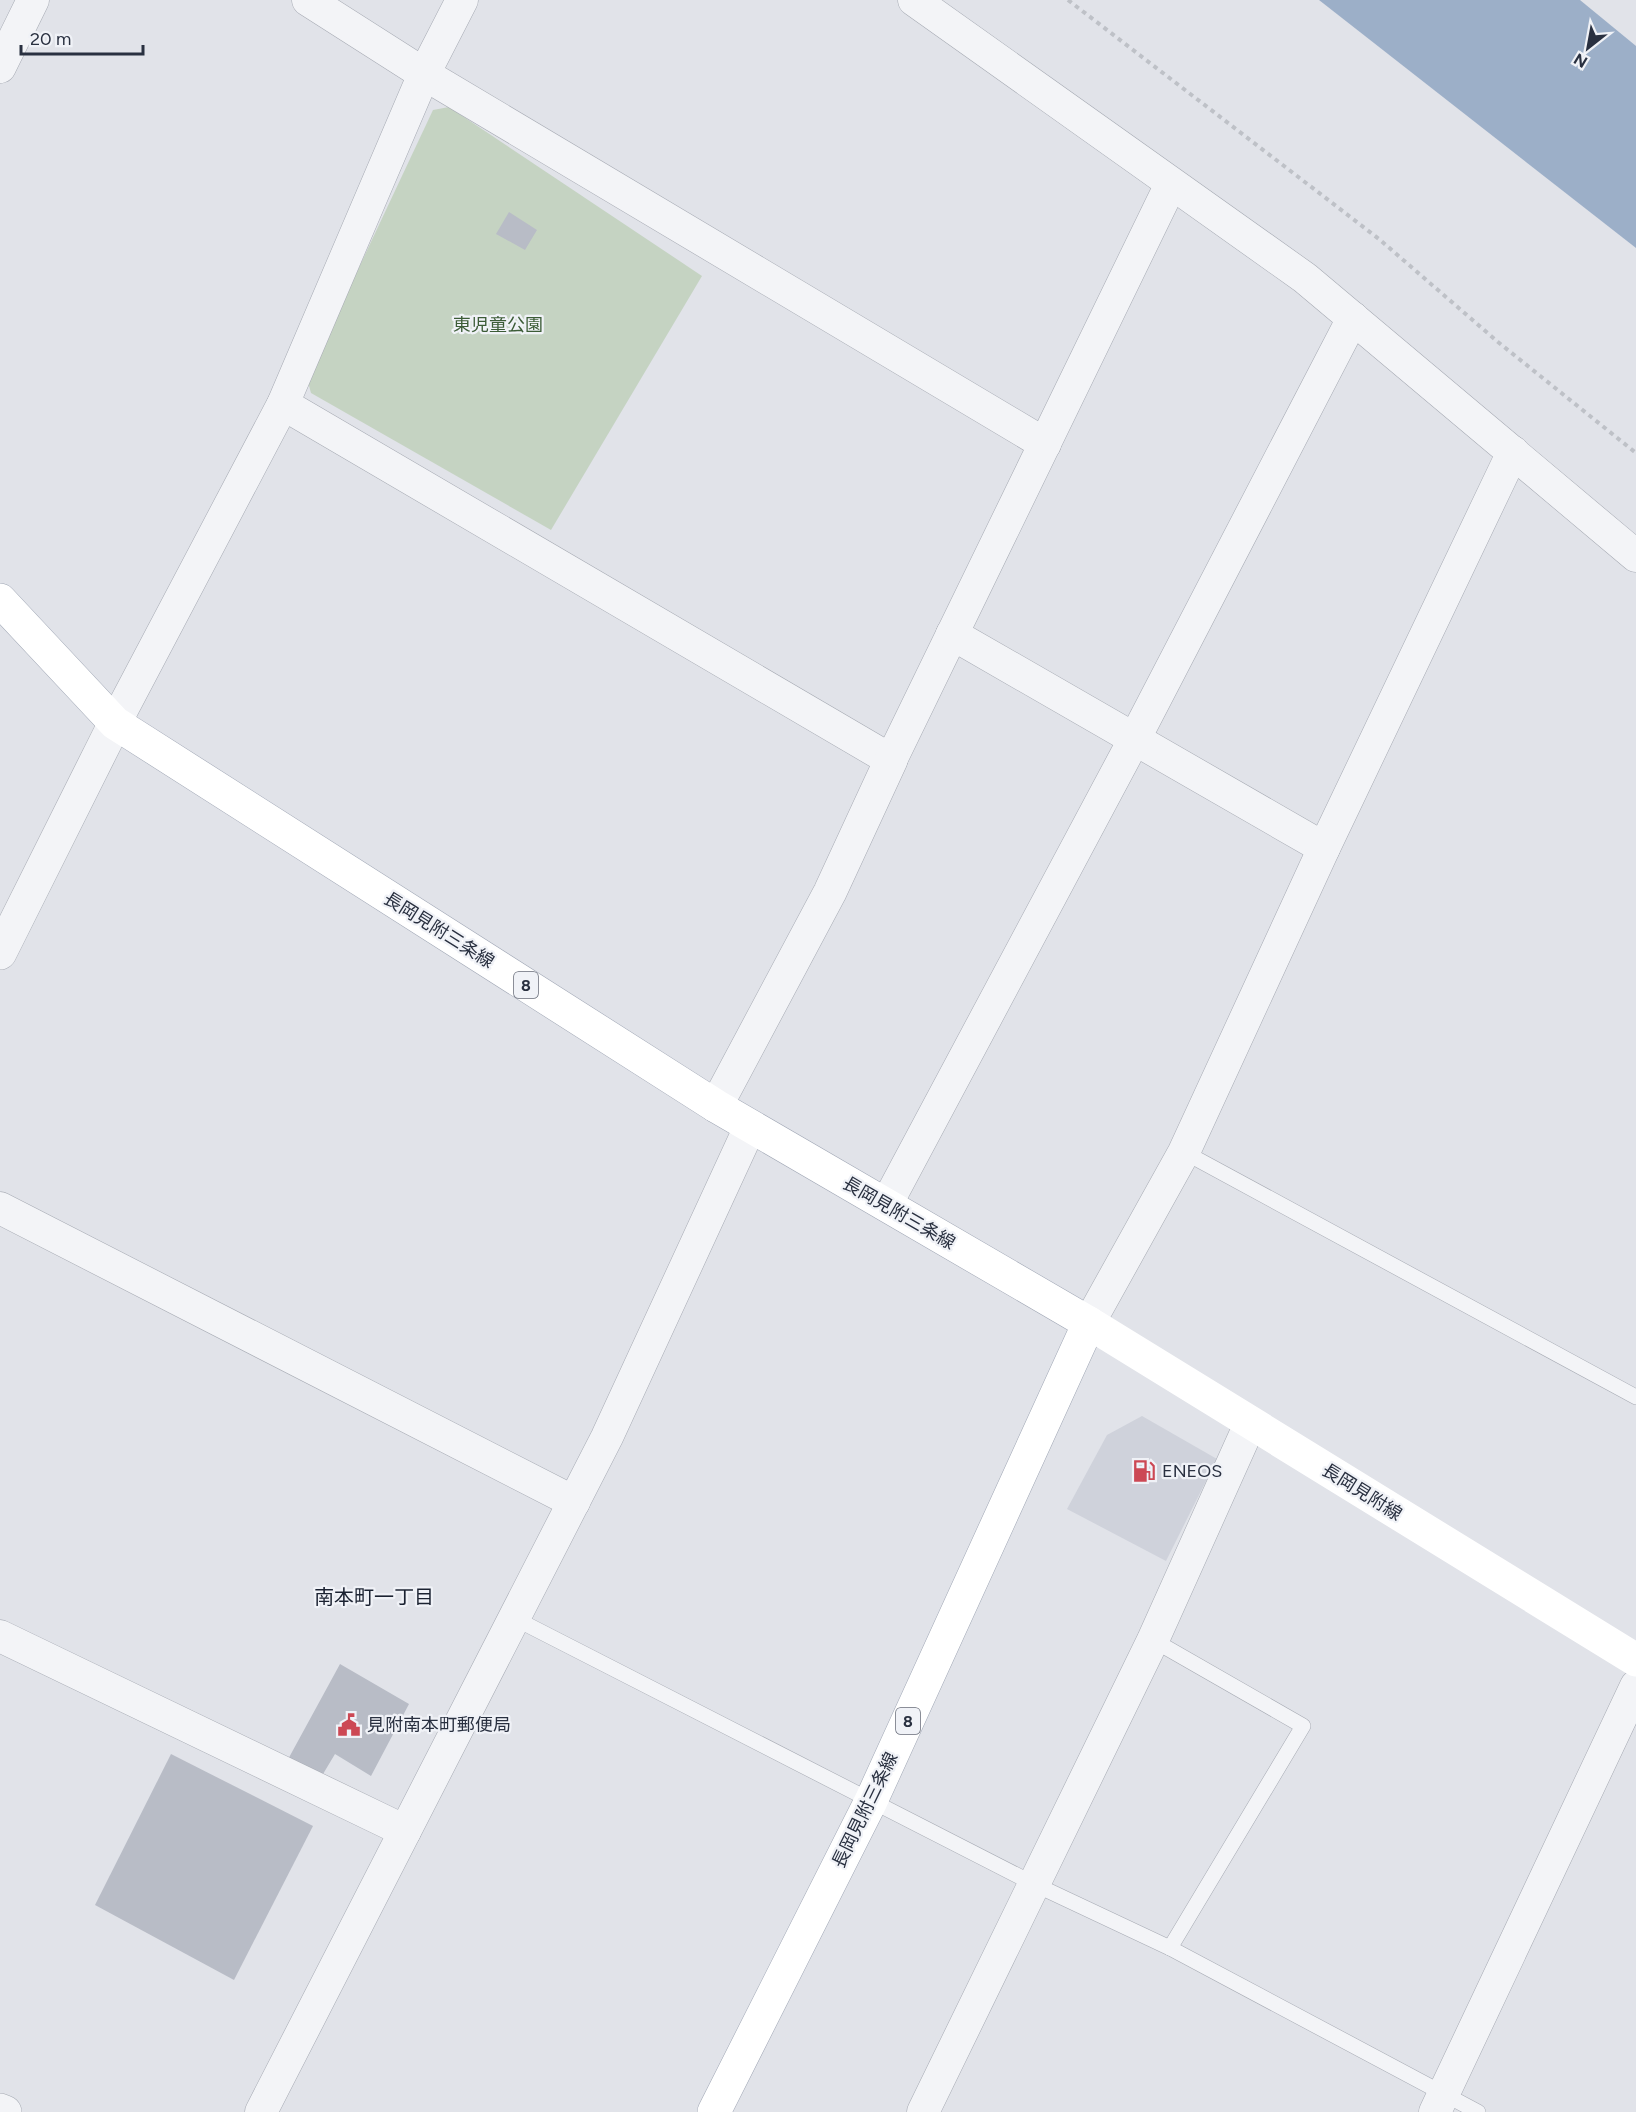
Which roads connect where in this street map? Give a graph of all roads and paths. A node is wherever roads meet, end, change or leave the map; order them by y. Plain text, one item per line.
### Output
1 (33, 0) edge
2 (308, 0) edge
3 (462, 0) edge
4 (914, 0) edge
5 (1068, 0) edge
6 (3, 50) edge
7 (424, 74) junction
8 (1171, 184) junction
9 (1353, 318) junction
10 (283, 404) junction
11 (1045, 444) junction
12 (1513, 452) junction
13 (1636, 453) edge
14 (1636, 556) edge
15 (0, 600) edge
16 (952, 634) junction
17 (115, 723) junction
18 (1134, 740) junction
19 (891, 760) junction
20 (1324, 848) junction
21 (0, 953) edge
22 (716, 1106) junction
23 (750, 1127) junction
24 (1184, 1152) junction
25 (886, 1205) junction
26 (0, 1208) edge
27 (1089, 1323) junction
28 (1636, 1397) edge
29 (1250, 1424) junction
30 (574, 1502) junction
31 (516, 1619) junction
32 (0, 1636) edge
33 (1153, 1640) junction
34 (1636, 1660) edge
35 (1636, 1686) edge
36 (871, 1801) junction
37 (405, 1831) junction
38 (1034, 1884) junction
39 (1170, 1948) junction
40 (1440, 2103) edge
41 (0, 2110) edge
42 (5, 2112) edge
43 (261, 2112) edge
44 (714, 2112) edge
45 (923, 2112) edge
46 (1478, 2112) edge

1 - 6 street
2 - 7 street
3 - 7 street
4 - 8 street
5 - 13 path
7 - 10 street
7 - 11 street
8 - 9 street
8 - 11 street
9 - 12 street
9 - 18 street
10 - 17 street
10 - 19 street
11 - 16 street
12 - 14 street
12 - 20 street
15 - 17 main road, 長岡見附三条線 / 8
16 - 18 street
16 - 19 street
17 - 21 street
17 - 22 main road, 長岡見附三条線 / 8
18 - 20 street
18 - 25 street
19 - 22 street
20 - 24 street
22 - 23 main road, 長岡見附三条線 / 8
23 - 25 main road, 長岡見附三条線 / 8
23 - 30 street
24 - 27 street
24 - 28 lane
25 - 27 main road, 長岡見附三条線 / 8
26 - 30 street
27 - 29 main road, 長岡見附線
27 - 36 main road, 長岡見附三条線 / 8
29 - 33 street
29 - 34 main road, 長岡見附線
30 - 31 street
31 - 36 lane
31 - 37 street
32 - 37 street
33 - 38 street
33 - 39 lane
35 - 40 street
36 - 38 lane
36 - 44 main road, 長岡見附三条線 / 8
37 - 43 street
38 - 39 lane
38 - 45 street
39 - 40 lane
40 - 46 lane
41 - 42 street

